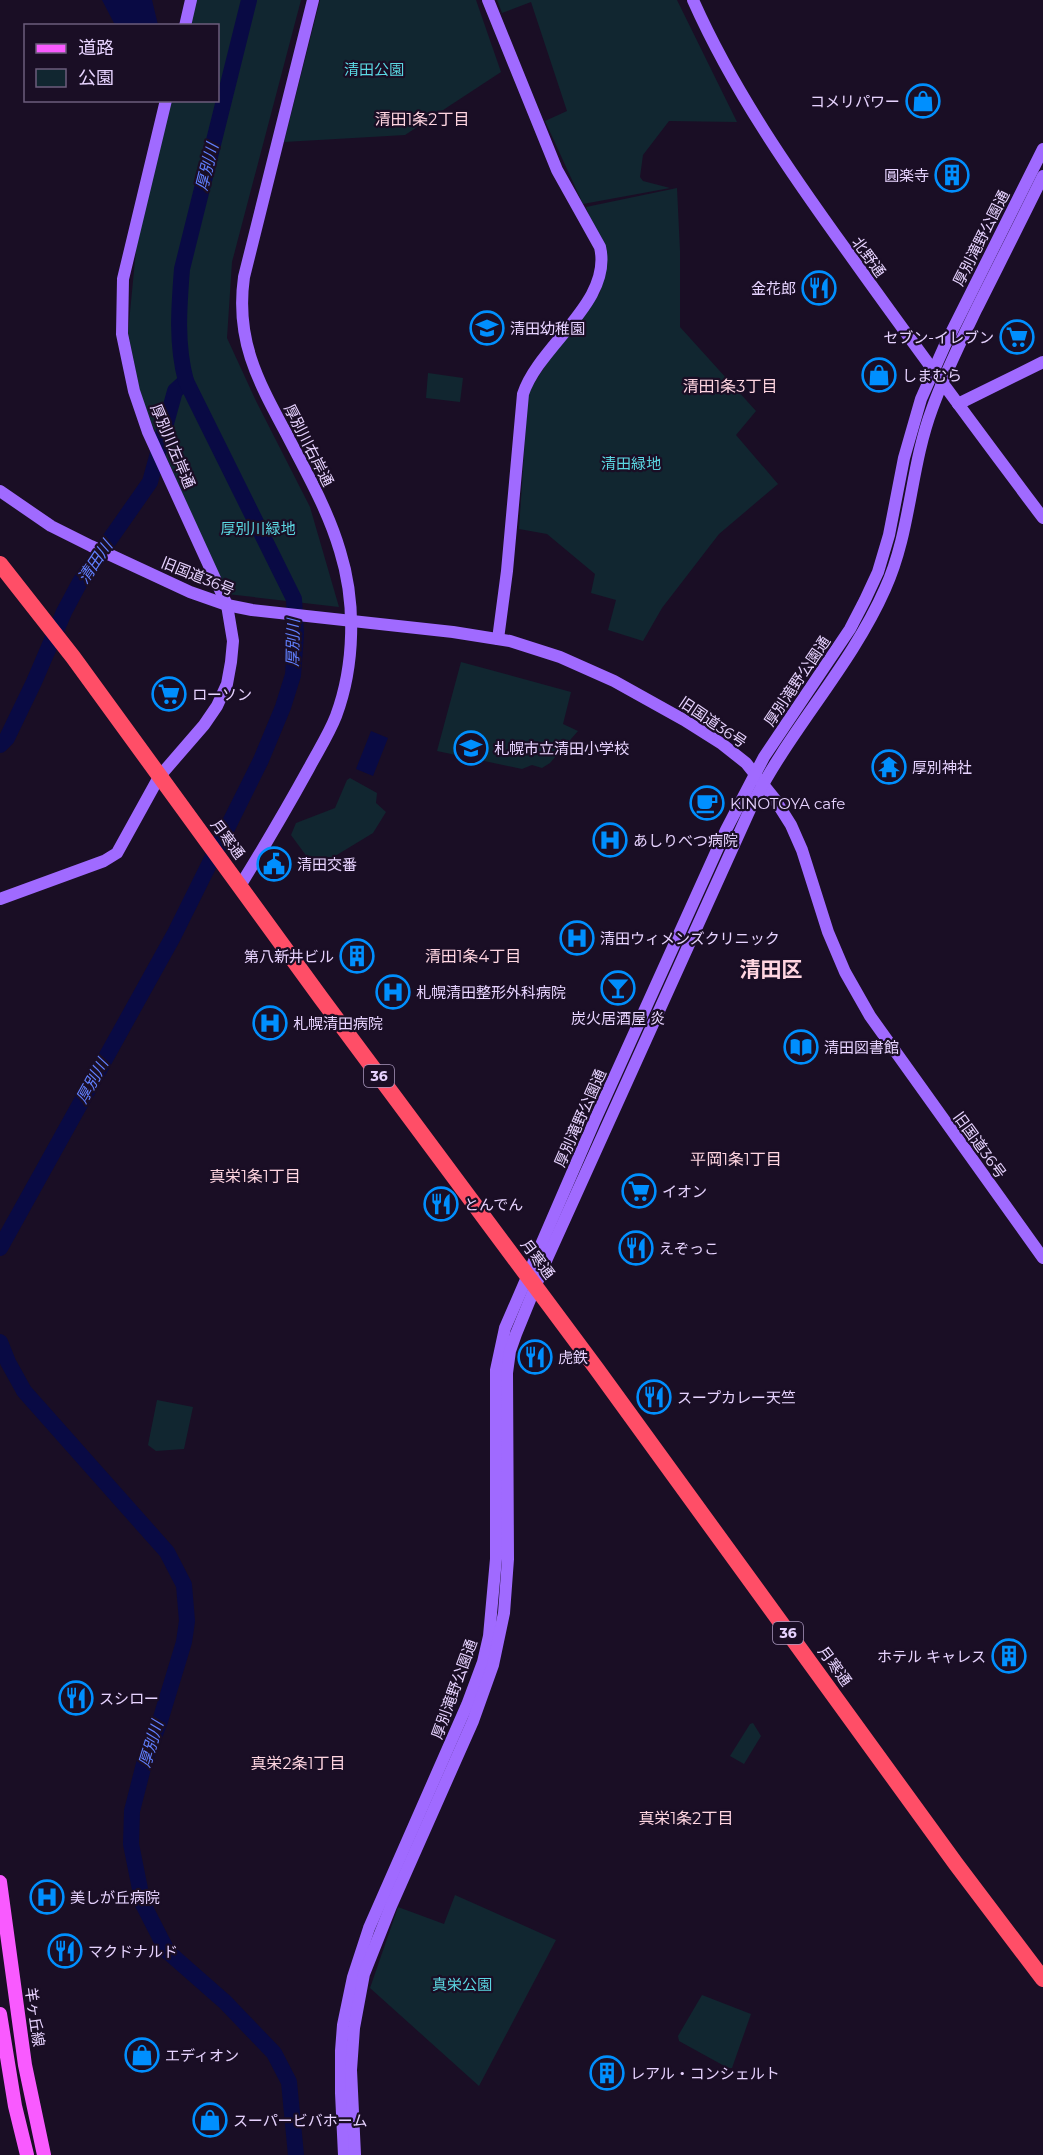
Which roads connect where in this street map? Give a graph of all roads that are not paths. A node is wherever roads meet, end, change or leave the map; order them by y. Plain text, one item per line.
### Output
1 (191, 0) edge
2 (313, 0) edge
3 (488, 0) edge
4 (693, 0) edge
5 (185, 24) edge
6 (166, 102) edge
7 (1043, 149) edge
8 (1043, 177) edge
9 (1043, 362) edge
10 (933, 370) junction
11 (942, 383) junction
12 (958, 404) junction
13 (0, 491) edge
14 (1043, 518) edge
15 (0, 564) edge
16 (227, 605) junction
17 (351, 622) junction
18 (498, 639) junction
19 (755, 774) junction
20 (159, 777) junction
21 (763, 784) junction
22 (236, 880) junction
23 (0, 899) edge
24 (590, 1132) junction
25 (602, 1137) junction
26 (1043, 1257) edge
27 (532, 1281) junction
28 (0, 1882) edge
29 (1043, 1979) edge
30 (0, 2014) edge
31 (27, 2155) edge
32 (44, 2155) edge
33 (344, 2155) edge
34 (355, 2155) edge

1 - 5 street
2 - 17 street, 厚別川右岸通
3 - 18 street
4 - 10 street, 北野通
6 - 16 street, 厚別川左岸通
7 - 10 street, 厚別滝野公園通
8 - 11 street, 厚別滝野公園通
9 - 12 street
10 - 11 street, 北野通
10 - 19 street, 厚別滝野公園通
11 - 12 street, 北野通
11 - 21 street, 厚別滝野公園通
12 - 14 street, 北野通
13 - 16 street, 旧国道36号
15 - 20 highway, 月寒通 / 36
16 - 17 street, 旧国道36号
16 - 20 street, 厚別川左岸通
17 - 18 street, 旧国道36号
17 - 22 street, 厚別川右岸通
18 - 19 street, 旧国道36号
19 - 21 street, 旧国道36号
19 - 24 street, 厚別滝野公園通
20 - 22 highway, 月寒通 / 36
20 - 23 street, 厚別川左岸通
21 - 25 street, 厚別滝野公園通
21 - 26 street, 旧国道36号
22 - 27 highway, 月寒通 / 36
24 - 25 street
24 - 27 street, 厚別滝野公園通
25 - 27 street, 厚別滝野公園通
27 - 29 highway, 月寒通 / 36
27 - 33 street, 厚別滝野公園通
27 - 34 street, 厚別滝野公園通
28 - 32 main road, 羊ヶ丘線
30 - 31 main road

